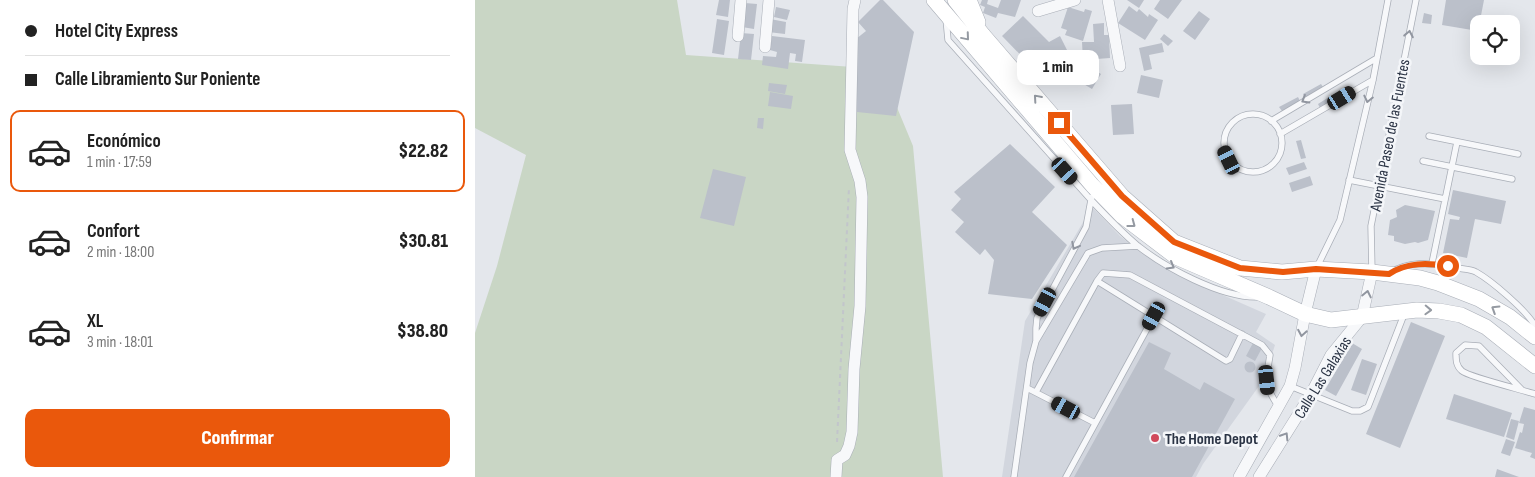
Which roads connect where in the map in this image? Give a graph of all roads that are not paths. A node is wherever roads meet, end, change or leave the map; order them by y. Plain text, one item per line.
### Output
1 (741, 0) edge
2 (769, 0) edge
3 (855, 0) edge
4 (934, 0) edge
5 (955, 0) edge
6 (969, 0) edge
7 (1075, 0) edge
8 (1108, 0) edge
9 (1388, 0) edge
10 (1416, 0) edge
11 (1038, 10) dead end
12 (983, 35) junction
13 (738, 36) dead end
14 (765, 47) dead end
15 (1377, 58) junction
16 (1120, 66) dead end
17 (1373, 80) junction
18 (1271, 121) junction
19 (1281, 134) junction
20 (1429, 136) dead end
21 (1457, 142) junction
22 (1518, 154) dead end
23 (1423, 161) dead end
24 (1452, 167) junction
25 (1512, 179) dead end
26 (1349, 180) junction
27 (1379, 186) junction
28 (1092, 193) junction
29 (1445, 199) junction
30 (1138, 246) junction
31 (1432, 263) junction
32 (1448, 266) dead end
33 (1457, 268) dead end
34 (1316, 269) junction
35 (1372, 272) junction
36 (1389, 274) junction
37 (1097, 281) junction
38 (1269, 297) junction
39 (1406, 310) junction
40 (1305, 314) junction
41 (1154, 316) junction
42 (1362, 317) junction
43 (1535, 326) edge
44 (1242, 334) junction
45 (1535, 337) edge
46 (1037, 342) junction
47 (1535, 366) edge
48 (1290, 386) junction
49 (1027, 388) junction
50 (1522, 390) junction
51 (1037, 392) junction
52 (1311, 394) junction
53 (1535, 394) edge
54 (1278, 406) junction
55 (1095, 423) junction
56 (836, 477) edge
57 (1014, 477) edge
58 (1065, 477) edge
59 (1239, 477) edge
60 (1259, 477) edge

1 - 13 street
2 - 14 street
3 - 56 street
4 -> 28 main road
5 - 12 main road
6 - 12 main road
7 - 11 street
8 - 16 street
9 - 15 lane, Avenida Paseo de las Fuentes
27 -> 10 lane, Avenida Paseo de las Fuentes
34 -> 12 main road
15 - 17 lane, Avenida Paseo de las Fuentes
15 -> 18 lane
17 - 19 lane
17 -> 26 lane, Avenida Paseo de las Fuentes
18 - 19 lane
18 - 19 lane
20 - 21 lane
21 - 22 lane
21 - 24 lane
23 - 24 lane
24 - 25 lane
24 - 29 lane
26 - 27 lane
26 - 34 lane, Avenida Paseo de las Fuentes
27 - 29 lane
27 - 35 lane, Avenida Paseo de las Fuentes
28 - 30 lane
28 -> 38 main road
28 -> 46 lane
29 - 31 lane
30 -> 38 lane
30 - 46 lane
31 - 32 lane
31 - 36 lane
33 - 43 lane
34 - 35 main road
34 - 40 street, Calle Las Galaxias
35 - 36 main road
42 -> 35 street, Calle Las Galaxias
45 -> 36 main road
37 - 41 lane
37 - 44 lane
37 - 51 lane
38 - 40 main road
39 - 42 main road
39 -> 47 main road
39 - 52 lane
40 - 42 main road
40 -> 48 street, Calle Las Galaxias
41 - 44 lane
41 - 55 lane
42 - 52 street, Calle Las Galaxias
44 - 54 lane
46 - 49 lane
48 - 52 lane
48 - 54 street, Calle Las Galaxias
49 - 51 lane
49 - 57 lane
50 - 50 lane
50 - 53 lane
51 - 55 lane
60 -> 52 street, Calle Las Galaxias
54 - 59 street, Calle Las Galaxias
55 - 58 lane

